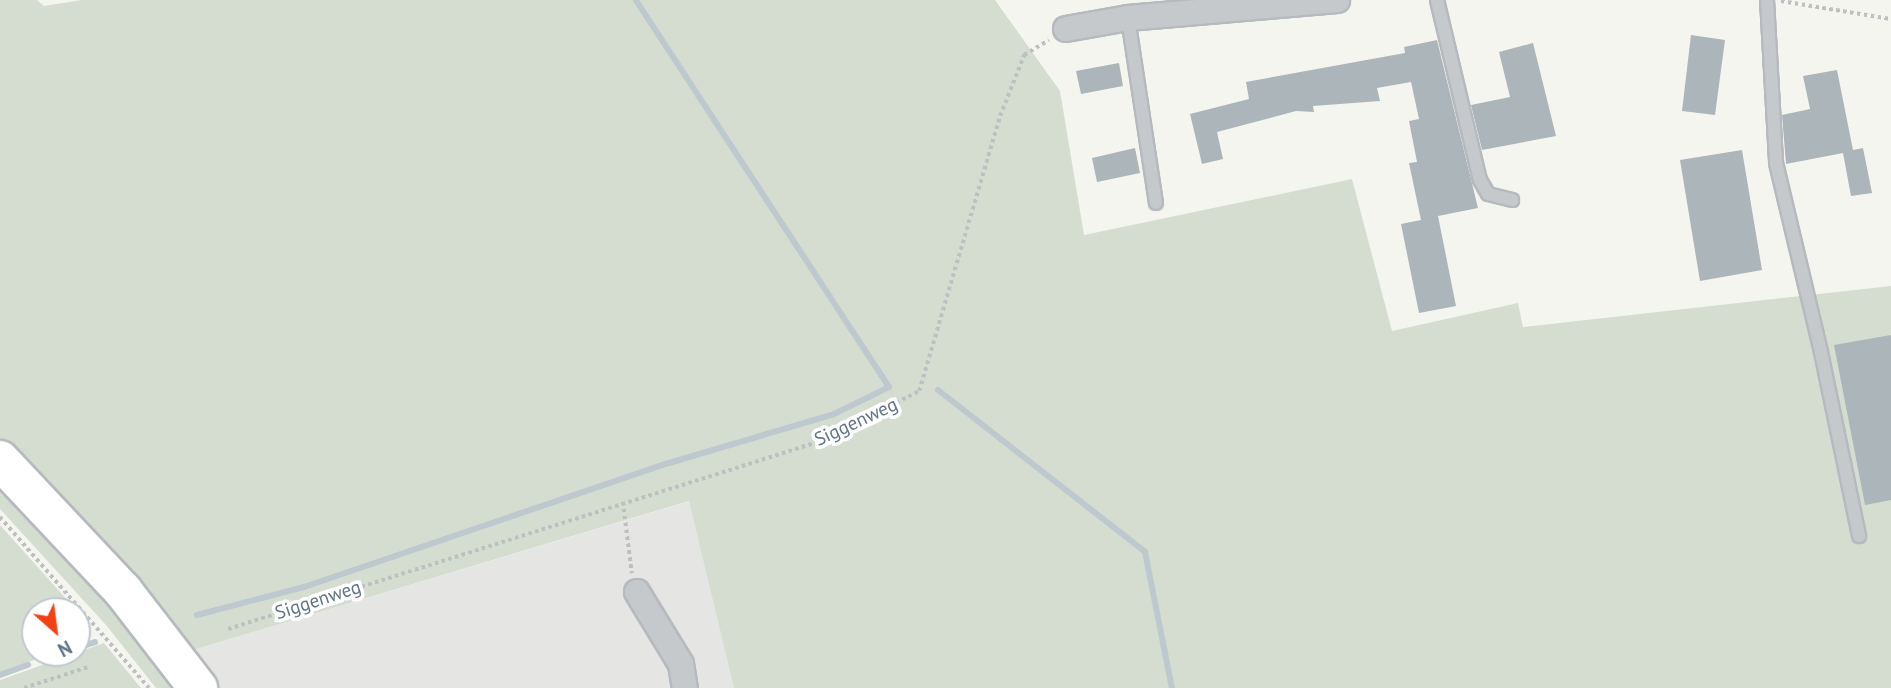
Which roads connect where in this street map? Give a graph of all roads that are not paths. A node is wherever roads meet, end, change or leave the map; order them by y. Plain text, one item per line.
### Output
1 (1337, 0) edge
2 (1437, 0) edge
3 (1767, 0) edge
4 (1128, 18) junction
5 (1066, 29) road end
6 (1512, 200) dead end
7 (1156, 204) dead end
8 (0, 460) edge
9 (1859, 536) dead end
10 (637, 593) road end
11 (198, 688) edge
12 (685, 688) edge

1 - 4 street
2 - 6 lane
3 - 9 lane
4 - 5 street
4 - 7 lane
8 - 11 main road
10 - 12 street

